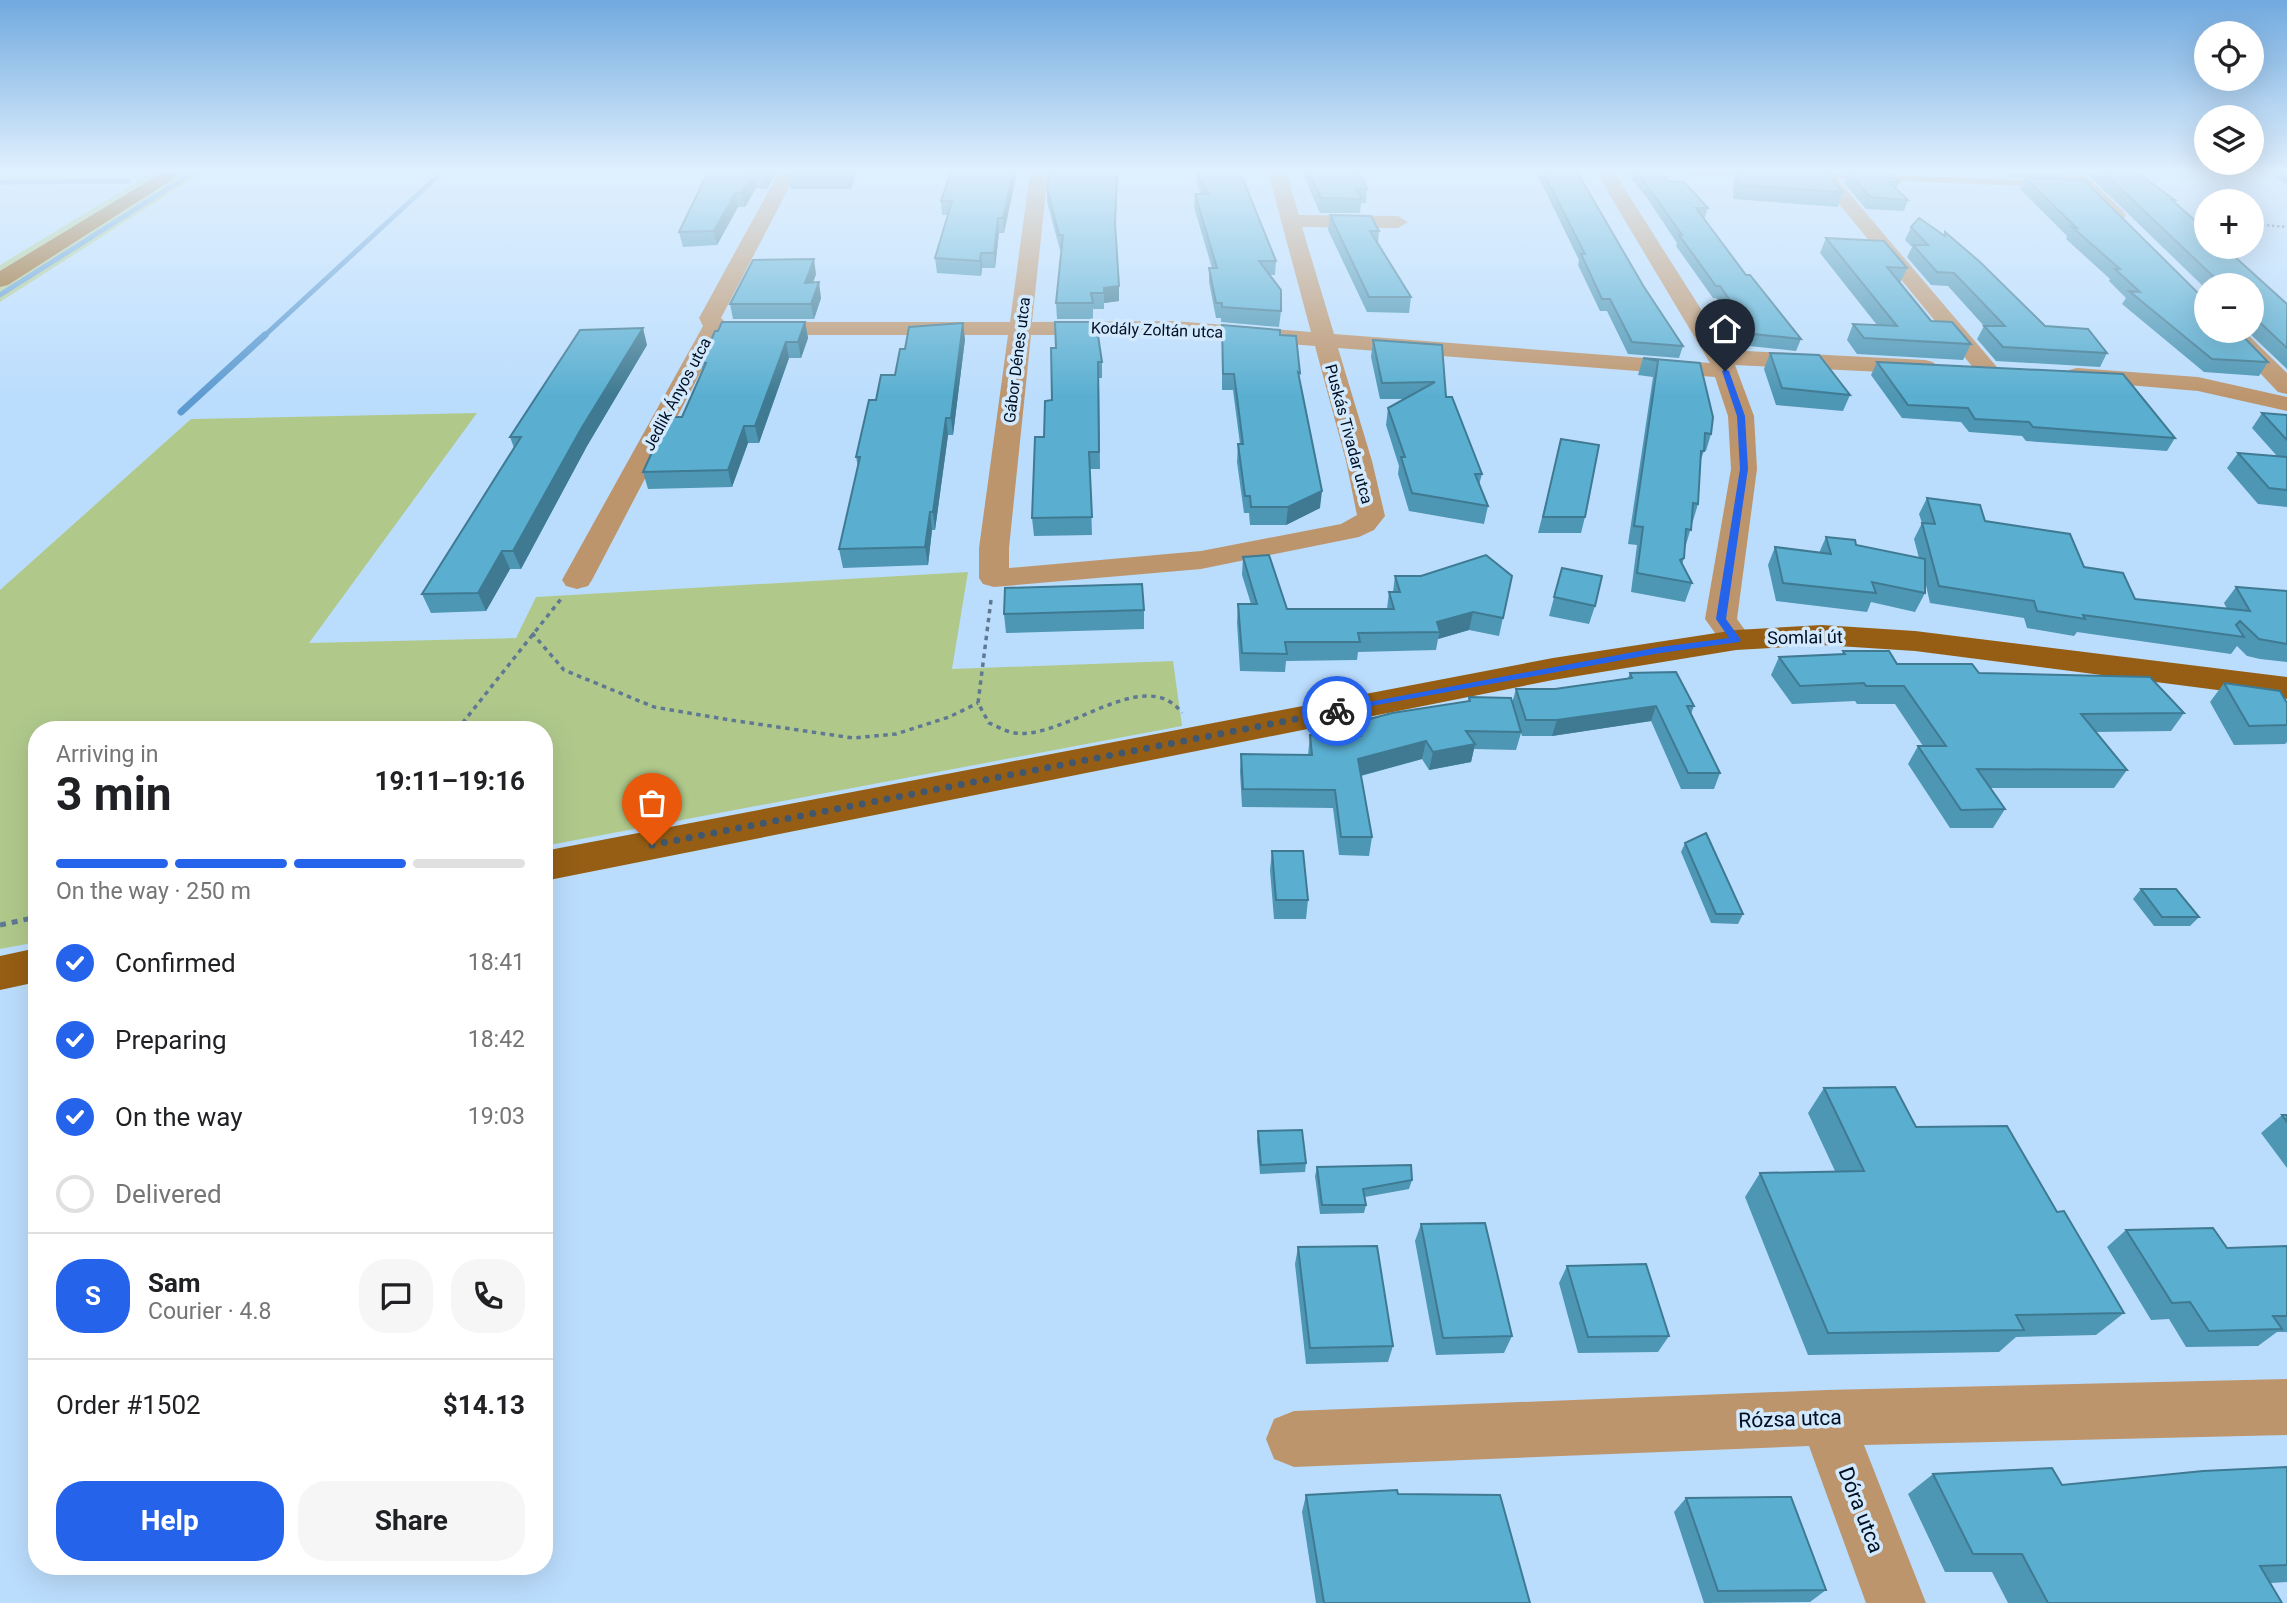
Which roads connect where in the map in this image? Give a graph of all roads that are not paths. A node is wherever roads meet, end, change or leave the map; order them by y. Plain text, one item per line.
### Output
1 (54, 247) edge
2 (748, 247) edge
3 (1030, 247) edge
4 (1297, 247) edge
5 (1651, 247) edge
6 (1885, 247) edge
7 (0, 280) edge
8 (714, 326) junction
9 (1021, 327) junction
10 (1323, 340) junction
11 (2243, 343) edge
12 (1723, 364) junction
13 (1988, 371) junction
14 (2015, 372) edge
15 (2057, 374) edge
16 (2287, 387) edge
17 (2287, 404) edge
18 (994, 578) joint
19 (577, 580) road end
20 (1736, 640) junction
21 (2287, 688) edge
22 (553, 864) edge
23 (28, 967) edge
24 (0, 972) edge
25 (2287, 1407) edge
26 (1826, 1418) junction
27 (1293, 1439) dead end
28 (1896, 1603) edge

1 - 7 main road
2 - 8 street, Jedlik Ányos utca
3 - 9 street, Gábor Dénes utca
4 - 10 street, Puskás Tivadar utca
5 - 12 street
6 - 13 street
8 - 9 street, Kodály Zoltán utca
8 - 19 street, Jedlik Ányos utca
9 - 10 street, Kodály Zoltán utca
9 - 18 street, Gábor Dénes utca
10 - 12 street, Kodály Zoltán utca
10 - 18 street, Puskás Tivadar utca
11 - 16 street
12 - 13 street, Kodály Zoltán utca
12 - 20 street
13 - 14 street, Kodály Zoltán utca
15 - 17 street
20 - 21 main road, Somlai út
20 - 22 main road, Somlai út
23 - 24 main road
25 - 26 street, Rózsa utca
26 - 27 street, Rózsa utca
26 - 28 street, Dóra utca

